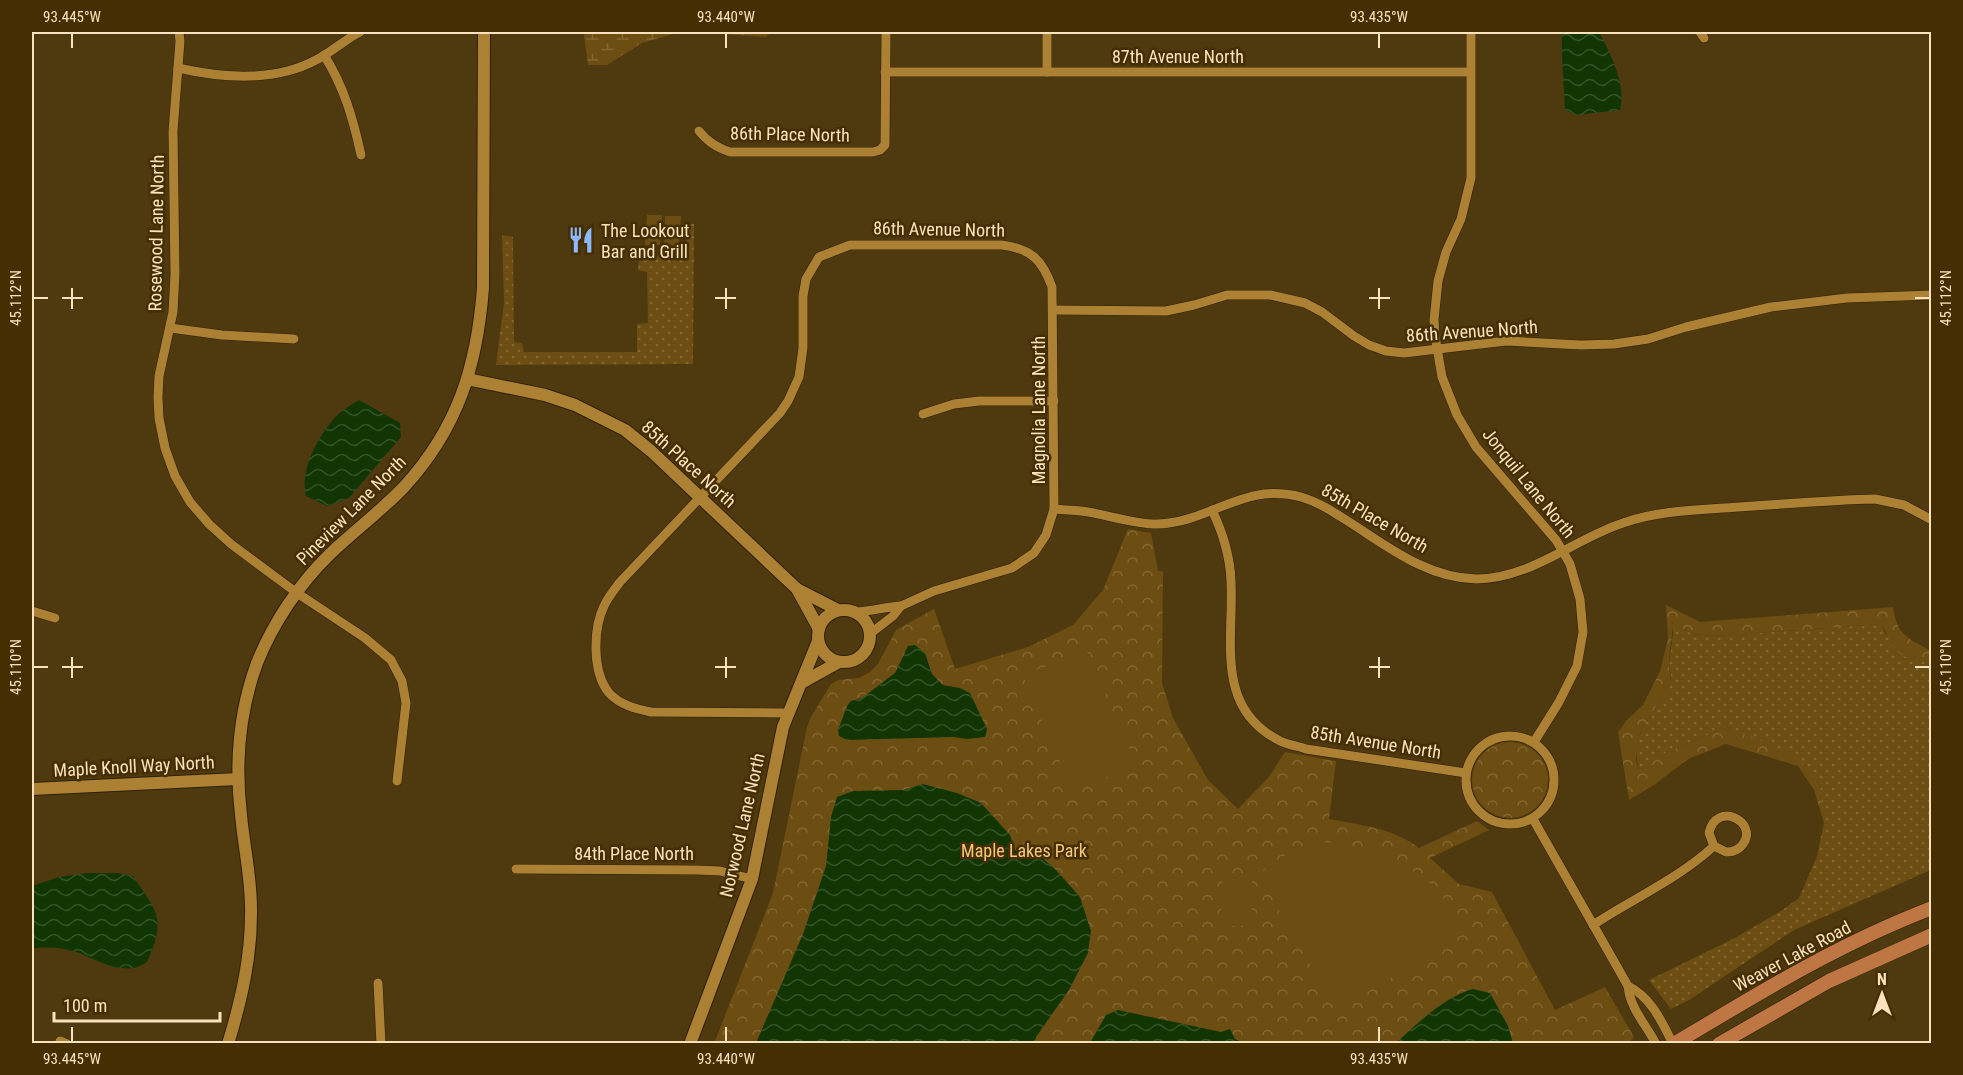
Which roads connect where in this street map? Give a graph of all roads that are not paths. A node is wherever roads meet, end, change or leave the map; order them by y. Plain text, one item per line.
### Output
1 (179, 32) edge
2 (360, 32) edge
3 (484, 32) edge
4 (886, 32) edge
5 (1047, 32) edge
6 (1471, 32) edge
7 (324, 55) junction
8 (178, 68) junction
9 (885, 72) junction
10 (1047, 72) junction
11 (1470, 72) junction
12 (699, 131) dead end
13 (361, 155) dead end
14 (1932, 295) edge
15 (1053, 310) junction
16 (170, 328) junction
17 (294, 339) dead end
18 (1436, 350) junction
19 (467, 379) junction
20 (1054, 401) junction
21 (923, 414) dead end
22 (700, 497) junction
23 (1054, 509) junction
24 (1212, 510) junction
25 (1932, 520) edge
26 (1563, 551) junction
27 (797, 589) junction
28 (297, 593) junction
29 (901, 606) junction
30 (838, 610) junction
31 (32, 611) edge
32 (856, 612) junction
33 (55, 618) dead end
34 (871, 633) junction
35 (818, 634) junction
36 (839, 662) junction
37 (803, 682) junction
38 (788, 712) junction
39 (1534, 742) junction
40 (1466, 773) junction
41 (238, 779) junction
42 (397, 781) dead end
43 (32, 789) edge
44 (1533, 819) junction
45 (1714, 846) junction
46 (516, 869) dead end
47 (752, 879) junction
48 (1932, 908) edge
49 (1593, 925) junction
50 (1932, 935) edge
51 (378, 983) dead end
52 (1628, 986) junction
53 (228, 1044) edge
54 (381, 1044) edge
55 (690, 1044) edge
56 (1656, 1044) edge
57 (1673, 1044) edge
58 (1719, 1044) edge

1 - 8 street, Rosewood Lane North
2 - 7 street
3 - 19 street, Pineview Lane North
4 - 9 street
5 - 10 street
6 - 11 street, Jonquil Lane North
7 - 8 street
7 - 13 street
8 - 16 street, Rosewood Lane North
9 - 10 street, 87th Avenue North
9 - 12 street, 86th Place North
10 - 11 street, 87th Avenue North
11 - 18 street, Jonquil Lane North
14 - 18 street, 86th Avenue North
15 - 18 street, 86th Avenue North
15 - 20 street, Magnolia Lane North
15 - 22 street, 86th Avenue North
16 - 17 street
16 - 28 street, Rosewood Lane North
18 - 26 street, Jonquil Lane North
19 - 22 street, 85th Place North
19 - 28 street, Pineview Lane North
20 - 21 street
20 - 23 street, Magnolia Lane North
22 - 27 street, 85th Place North
22 - 38 street
23 - 24 street, 85th Place North
23 - 29 street
24 - 26 street, 85th Place North
24 - 40 street, 85th Avenue North
25 - 26 street, 85th Place North
26 - 39 street, Jonquil Lane North
27 - 30 street, 85th Place North
27 - 35 street, 85th Place North
28 - 41 street, Pineview Lane North
28 - 42 street, Rosewood Lane North
29 - 32 street
29 - 34 street
30 - 32 street
30 - 35 street
31 - 33 street
32 - 34 street
34 - 36 street
35 - 36 street
35 - 37 street, Norwood Lane North
36 - 37 street
37 - 38 street, Norwood Lane North
38 - 47 street, Norwood Lane North
39 - 40 street
39 - 44 street
40 - 44 street
41 - 43 street, Maple Knoll Way North
41 - 53 street, Pineview Lane North
44 - 49 street
45 - 45 street
45 - 49 street
46 - 47 street, 84th Place North
47 - 55 street, Norwood Lane North
48 - 57 main road, Weaver Lake Road
49 - 52 street
50 - 58 main road
51 - 54 street
52 - 56 street
52 - 57 street

